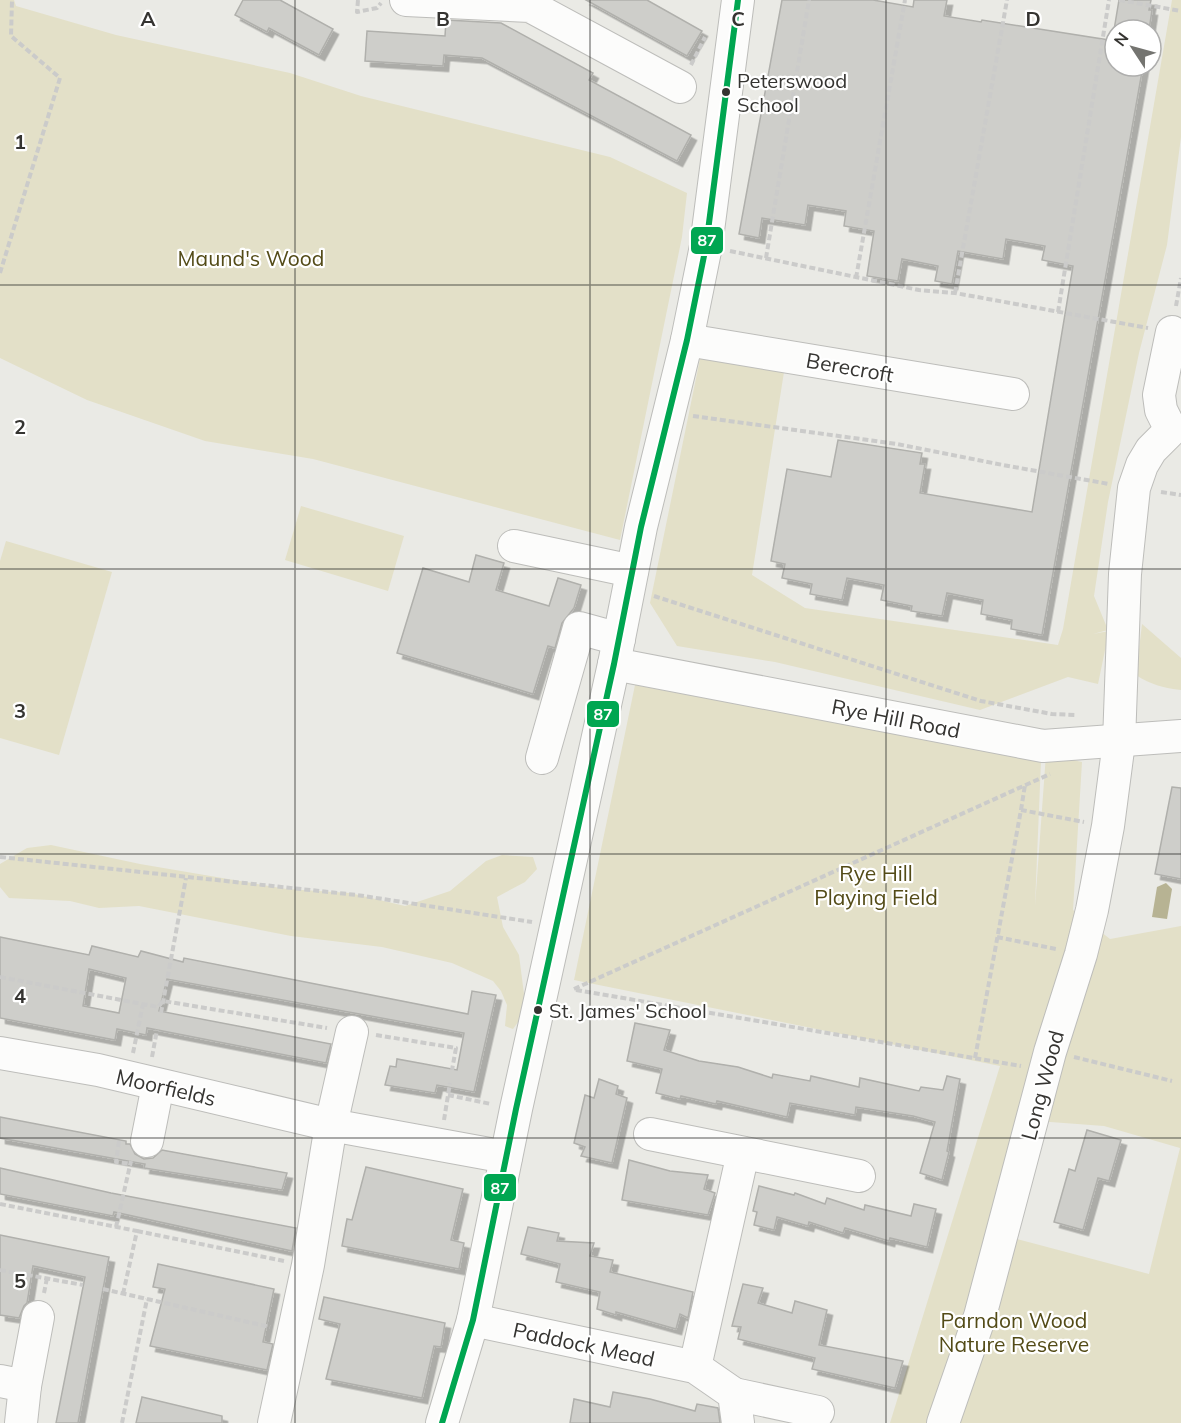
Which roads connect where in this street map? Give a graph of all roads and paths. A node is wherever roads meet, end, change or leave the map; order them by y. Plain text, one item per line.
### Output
1 (12, 0) edge
2 (358, 0) edge
3 (383, 0) edge
4 (406, 0) edge
5 (738, 0) edge
6 (809, 0) edge
7 (905, 0) edge
8 (1008, 0) edge
9 (1108, 0) edge
10 (1119, 0) edge
11 (530, 3) edge
12 (1181, 11) edge
13 (709, 29) dead end
14 (680, 87) joint
15 (706, 246) junction
16 (766, 258) junction
17 (0, 273) edge
18 (856, 278) junction
19 (955, 293) junction
20 (1058, 312) junction
21 (1172, 332) joint
22 (687, 340) junction
23 (1013, 394) dead end
24 (669, 414) junction
25 (1176, 427) edge
26 (1134, 488) junction
27 (1181, 495) edge
28 (514, 546) dead end
29 (641, 583) junction
30 (616, 651) junction
31 (1118, 730) junction
32 (1181, 736) edge
33 (542, 758) dead end
34 (1056, 771) dead end
35 (1025, 785) junction
36 (1021, 810) junction
37 (1108, 826) junction
38 (0, 857) edge
39 (187, 878) junction
40 (556, 926) junction
41 (997, 937) junction
42 (1081, 954) junction
43 (0, 977) edge
44 (566, 989) dead end
45 (574, 989) junction
46 (163, 1001) junction
47 (143, 1004) junction
48 (160, 1013) dead end
49 (157, 1030) dead end
50 (352, 1032) junction
51 (0, 1053) edge
52 (975, 1058) junction
53 (1047, 1061) junction
54 (452, 1070) dead end
55 (146, 1075) junction
56 (1172, 1081) dead end
57 (450, 1083) dead end
58 (331, 1125) junction
59 (651, 1134) dead end
60 (440, 1144) junction
61 (133, 1148) joint
62 (743, 1153) junction
63 (506, 1156) junction
64 (859, 1176) dead end
65 (0, 1204) edge
66 (116, 1227) junction
67 (138, 1231) junction
68 (308, 1265) junction
69 (0, 1270) edge
70 (84, 1285) dead end
71 (103, 1289) dead end
72 (123, 1293) junction
73 (147, 1299) junction
74 (38, 1317) dead end
75 (473, 1320) junction
76 (294, 1332) junction
77 (695, 1367) junction
78 (12, 1383) edge
79 (736, 1408) edge
80 (818, 1412) dead end
81 (21, 1423) edge
82 (122, 1423) edge
83 (274, 1423) edge
84 (442, 1423) edge
85 (943, 1423) edge

1 - 17 path
2 - 3 path
4 - 11 street
5 - 15 street
6 - 16 path
7 - 18 path
8 - 19 path
9 - 20 path
10 - 12 path
11 - 14 street
13 - 14 path
15 - 16 path
15 - 22 street
16 - 18 path
18 - 19 path
19 - 20 path
20 - 21 path
21 - 25 street
22 - 23 street, Berecroft
22 - 24 street
24 - 26 path
24 - 29 street
25 - 26 street
26 - 27 path
26 - 31 street
28 - 29 street
29 - 30 street
29 - 31 path
30 - 31 street, Rye Hill Road
30 - 33 street, Rye Hill Road
30 - 40 street
31 - 32 street, Rye Hill Road
31 - 37 street, Long Wood
34 - 35 path
35 - 36 path
35 - 45 path
36 - 37 path
36 - 41 path
37 - 42 street, Long Wood
38 - 39 path
39 - 40 path
39 - 46 path
40 - 63 street
41 - 42 path
41 - 52 path
42 - 53 street, Long Wood
43 - 47 path
44 - 45 path
45 - 52 path
46 - 47 path
46 - 48 path
46 - 50 path
47 - 55 path
49 - 55 path
50 - 54 path
50 - 58 street
51 - 55 street, Moorfields
52 - 53 path
53 - 56 path
53 - 85 street, Long Wood
55 - 58 street, Moorfields
55 - 61 street
57 - 60 path
58 - 60 street, Moorfields
58 - 68 street
59 - 62 street
60 - 63 street, Moorfields
61 - 66 path
62 - 64 street
62 - 77 street
63 - 75 street
65 - 66 path
66 - 67 path
67 - 68 path
67 - 72 path
68 - 76 street
69 - 70 path
71 - 72 path
72 - 73 path
73 - 76 path
73 - 82 path
74 - 78 street
75 - 77 street, Paddock Mead
75 - 84 street
76 - 83 street
77 - 79 street, Paddock Mead
78 - 81 street
79 - 80 street

